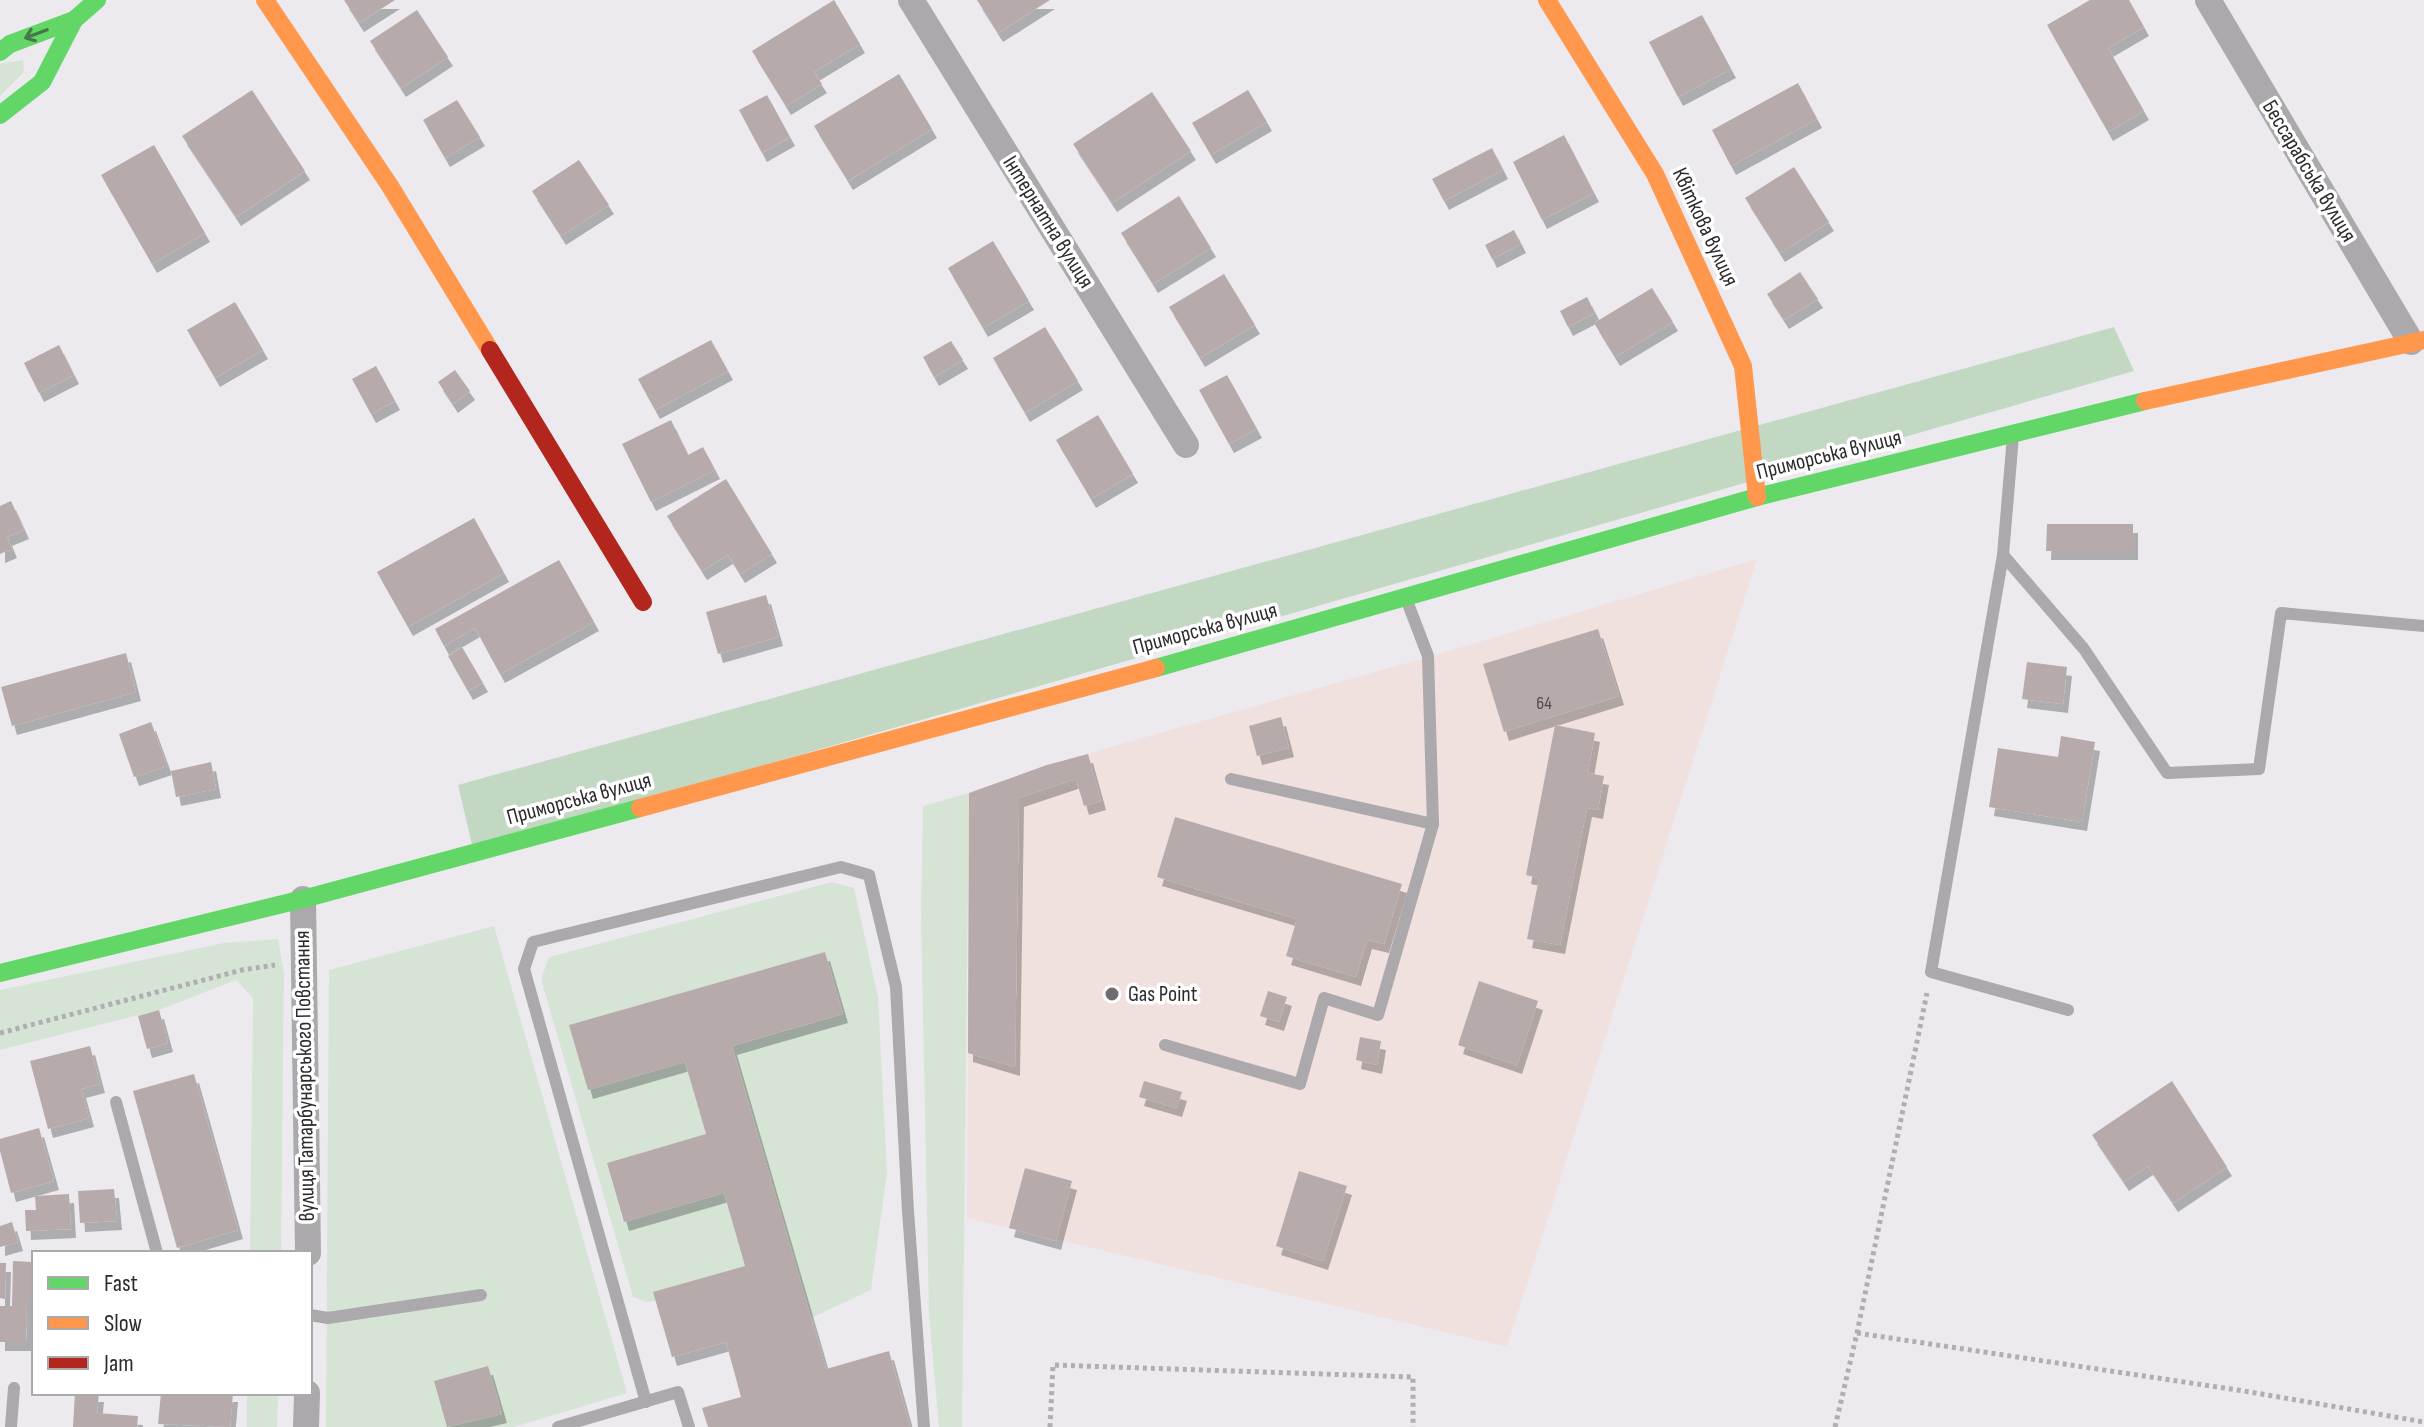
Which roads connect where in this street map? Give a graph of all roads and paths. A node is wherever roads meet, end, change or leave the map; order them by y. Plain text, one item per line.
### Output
1 (265, 0) edge
2 (911, 0) edge
3 (1547, 0) edge
4 (2208, 0) edge
5 (89, 6) edge
6 (0, 52) edge
7 (0, 115) edge
8 (2417, 341) edge
9 (2013, 433) junction
10 (1186, 445) dead end
11 (1757, 497) junction
12 (2003, 555) junction
13 (1406, 598) junction
14 (643, 602) dead end
15 (2424, 626) edge
16 (1231, 779) dead end
17 (1433, 824) junction
18 (303, 899) junction
19 (304, 960) junction
20 (1931, 972) junction
21 (0, 973) edge
22 (2068, 1010) dead end
23 (0, 1033) edge
24 (1165, 1045) dead end
25 (116, 1102) dead end
26 (156, 1251) edge
27 (308, 1251) edge
28 (481, 1295) dead end
29 (312, 1315) edge
30 (1857, 1333) junction
31 (14, 1388) dead end
32 (307, 1395) edge
33 (646, 1402) junction
34 (2424, 1422) edge
35 (11, 1427) edge
36 (306, 1427) edge
37 (558, 1427) edge
38 (689, 1427) edge
39 (924, 1427) edge
40 (1050, 1427) edge
41 (1413, 1427) edge
42 (1835, 1427) edge

1 - 14 street
2 - 10 street, Інтернатна вулиця
3 - 11 street, Квіткова вулиця
4 - 8 street, Бессарабська вулиця
5 -> 6 street
5 - 7 street
8 - 9 street, Приморська вулиця
9 - 11 street, Приморська вулиця
9 - 12 lane
11 - 13 street, Приморська вулиця
12 - 15 lane
12 - 20 lane
13 - 17 lane
13 - 18 street, Приморська вулиця
16 - 17 lane
17 - 24 lane
18 - 19 street, вулиця Татарбунарського Повстання
18 - 21 street, Приморська вулиця
19 - 23 path
19 - 27 street, вулиця Татарбунарського Повстання
20 - 22 lane
20 - 30 path
25 - 26 lane
28 - 29 lane
30 - 34 path
30 - 42 path
31 - 35 lane
32 - 36 street
33 - 37 lane
33 - 38 lane
33 - 39 lane
40 - 41 path

